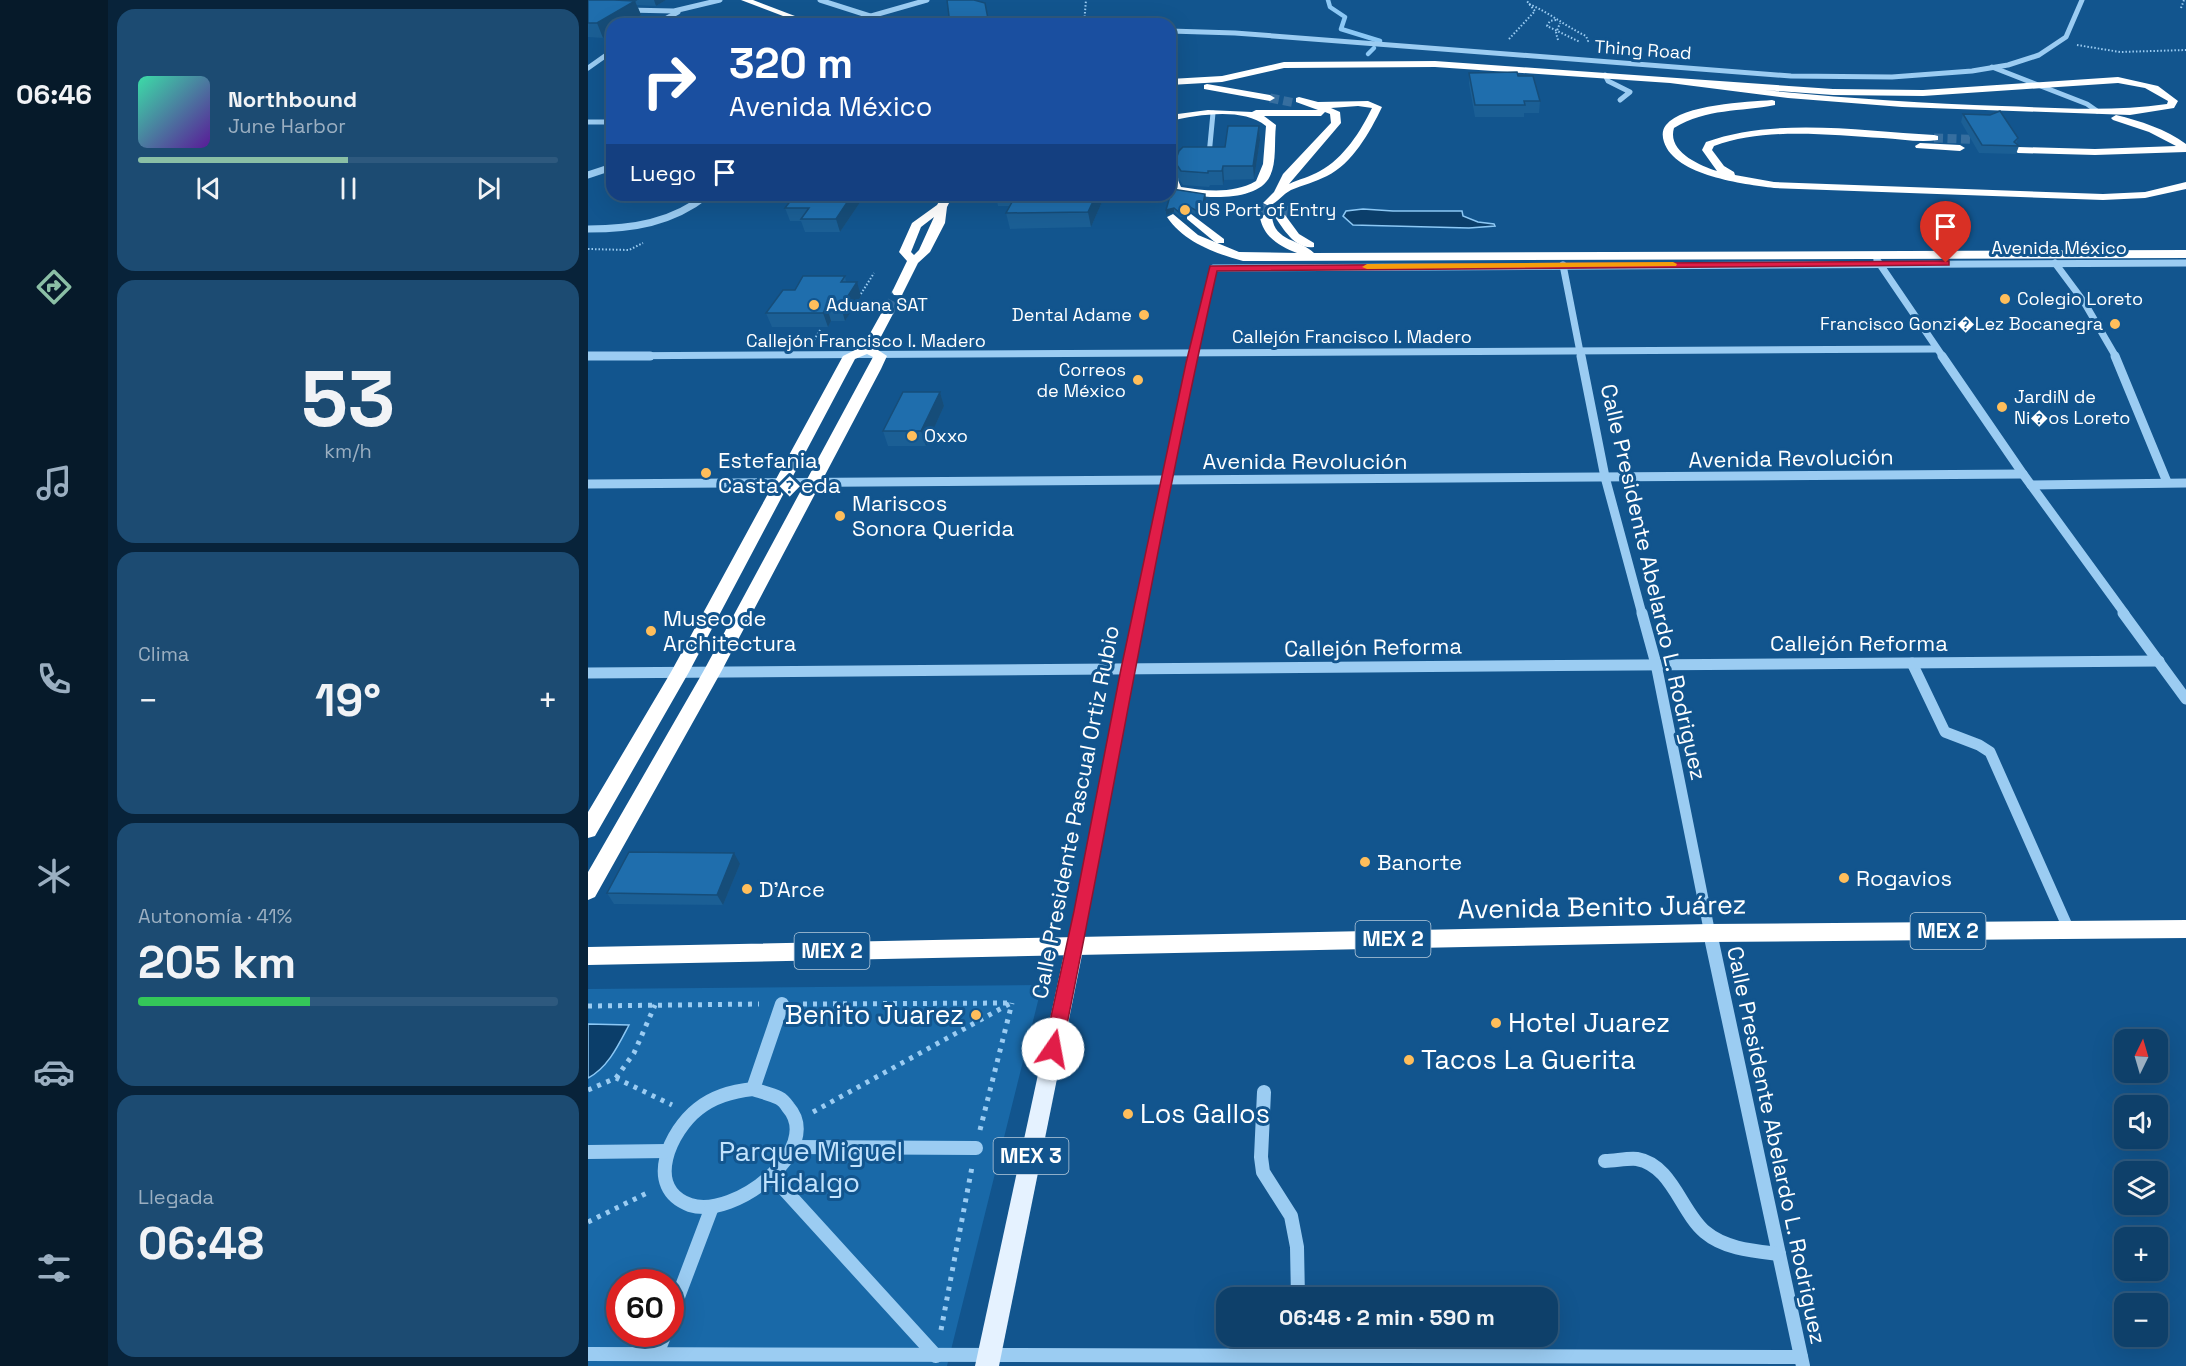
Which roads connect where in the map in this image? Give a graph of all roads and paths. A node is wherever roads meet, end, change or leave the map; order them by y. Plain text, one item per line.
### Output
1 (720, 0) edge
2 (745, 0) edge
3 (820, 0) edge
4 (927, 0) edge
5 (1086, 0) edge
6 (1526, 0) edge
7 (2082, 0) edge
8 (2184, 0) edge
9 (1529, 4) junction
10 (2184, 4) edge
11 (2181, 8) dead end
12 (620, 9) edge
13 (683, 9) junction
14 (870, 16) junction
15 (667, 18) edge
16 (795, 18) edge
17 (863, 18) edge
18 (1084, 18) edge
19 (1556, 20) junction
20 (1560, 23) junction
21 (1556, 30) junction
22 (1176, 32) edge
23 (2062, 41) junction
24 (1583, 44) junction
25 (1578, 48) junction
26 (2186, 48) edge
27 (1492, 53) junction
28 (606, 55) edge
29 (1576, 60) junction
30 (588, 68) edge
31 (1265, 68) junction
32 (1992, 68) junction
33 (1605, 75) junction
34 (1176, 82) edge
35 (1176, 82) edge
36 (1674, 82) junction
37 (2039, 86) junction
38 (2167, 93) junction
39 (1819, 99) junction
40 (1620, 100) dead end
41 (2186, 103) edge
42 (2097, 111) junction
43 (1335, 112) junction
44 (1213, 113) junction
45 (1253, 113) junction
46 (1176, 117) edge
47 (588, 122) edge
48 (606, 122) edge
49 (1934, 138) tunnel mouth
50 (1718, 139) junction
51 (2015, 145) tunnel mouth
52 (1960, 148) dead end
53 (2186, 149) edge
54 (1177, 157) edge
55 (606, 168) edge
56 (588, 175) edge
57 (1745, 181) junction
58 (2186, 185) edge
59 (1176, 188) edge
60 (1196, 198) junction
61 (1281, 198) junction
62 (698, 201) edge
63 (944, 201) edge
64 (1177, 203) edge
65 (1269, 203) dead end
66 (941, 207) junction
67 (1173, 217) edge
68 (1191, 217) edge
69 (1266, 217) tunnel mouth
70 (1281, 217) dead end
71 (588, 230) edge
72 (588, 249) edge
73 (629, 250) dead end
74 (2186, 254) edge
75 (1244, 257) junction
76 (1318, 257) junction
77 (1877, 260) junction
78 (913, 261) junction
79 (2186, 262) edge
80 (2055, 263) junction
81 (1563, 265) junction
82 (1213, 268) joint
83 (874, 273) dead end
84 (898, 292) tunnel mouth
85 (854, 304) edge
86 (888, 312) tunnel mouth
87 (1936, 349) junction
88 (1579, 351) junction
89 (874, 352) junction
90 (1193, 354) junction
91 (588, 356) edge
92 (850, 356) junction
93 (2023, 474) junction
94 (1605, 477) junction
95 (1167, 480) junction
96 (2167, 482) junction
97 (2186, 483) edge
98 (588, 484) edge
99 (782, 484) junction
100 (811, 484) junction
101 (2031, 485) junction
102 (2159, 661) junction
103 (1912, 663) junction
104 (1656, 664) junction
105 (1127, 669) junction
106 (680, 672) junction
107 (712, 672) junction
108 (588, 673) edge
109 (2186, 699) edge
110 (588, 830) edge
111 (588, 891) edge
112 (2186, 929) edge
113 (2069, 930) junction
114 (1710, 933) junction
115 (1075, 945) junction
116 (588, 956) edge
117 (782, 1004) dead end
118 (655, 1005) dead end
119 (616, 1078) junction
120 (753, 1089) junction
121 (588, 1090) edge
122 (1264, 1092) dead end
123 (692, 1114) junction
124 (796, 1121) junction
125 (793, 1147) junction
126 (976, 1148) junction
127 (667, 1151) junction
128 (588, 1152) edge
129 (1605, 1161) dead end
130 (773, 1177) junction
131 (666, 1184) junction
132 (711, 1207) junction
133 (588, 1222) edge
134 (1779, 1254) junction
135 (684, 1280) edge
136 (1298, 1287) edge
137 (660, 1347) edge
138 (1299, 1347) edge
139 (588, 1354) edge
140 (657, 1354) junction
141 (1299, 1355) junction
142 (936, 1356) junction
143 (988, 1360) edge
144 (1802, 1361) edge

1 - 13 street
2 - 16 highway
3 - 14 street
4 - 14 street
5 - 18 path
6 - 9 path
7 - 23 street
8 - 10 path
9 - 19 path
9 - 27 path
10 - 11 path
12 - 13 street
13 - 15 street
14 - 17 street
19 - 20 path
19 - 21 path
20 - 21 path
20 - 24 path
21 - 24 path
21 - 25 path
22 - 27 street, Thing Road
23 - 26 path
23 - 32 street, Thing Road
24 - 25 path
25 - 29 path
27 - 29 street, Thing Road
28 - 30 street
29 - 32 street, Thing Road
31 - 33 highway
31 - 34 highway
31 - 35 highway
32 - 37 street
33 - 36 highway
33 - 40 street
36 - 37 highway
36 - 39 highway
37 - 38 highway
37 - 42 street
38 - 41 highway
38 - 42 highway
39 - 42 highway
39 - 57 highway
42 - 53 highway
43 - 45 highway
43 - 61 highway
43 - 61 highway
44 - 45 highway
44 - 46 highway
44 - 54 street
45 - 60 highway
47 - 48 street
49 - 50 highway
50 - 52 highway
50 - 57 highway
51 - 53 highway
55 - 56 street
57 - 58 highway
59 - 60 highway
60 - 64 highway
61 - 65 highway
62 - 71 street
63 - 66 highway
66 - 78 highway
66 - 78 highway
67 - 75 highway
68 - 75 highway
69 - 76 highway
70 - 76 highway
72 - 73 path
74 - 77 highway
75 - 76 highway
76 - 77 highway
77 - 80 street, Avenida México
77 - 81 street, Avenida México
77 - 87 street
78 - 84 highway
79 - 80 street, Avenida México
80 - 96 street
81 - 82 street, Avenida México
81 - 88 street, Calle Presidente Abelardo L. Rodriguez
82 - 90 street, Calle Presidente Pascual Ortiz Rubio
83 - 85 path
86 - 89 highway
87 - 88 street, Callejón Francisco I. Madero
87 - 93 street
88 - 90 street, Callejón Francisco I. Madero
88 - 94 street, Calle Presidente Abelardo L. Rodriguez
89 - 90 street, Callejón Francisco I. Madero
89 - 92 highway
89 - 100 highway
90 - 95 street, Calle Presidente Pascual Ortiz Rubio
91 - 92 street, Callejón Francisco I. Madero
92 - 99 highway
93 - 94 street, Avenida Revolución
93 - 101 street
94 - 95 street, Avenida Revolución
94 - 104 street, Calle Presidente Abelardo L. Rodriguez
95 - 100 street, Avenida Revolución
95 - 105 street, Calle Presidente Pascual Ortiz Rubio
96 - 97 street
96 - 101 street
98 - 99 street, Avenida Revolución
99 - 100 street, Avenida Revolución
99 - 106 highway
100 - 107 highway
101 - 102 street
102 - 103 street, Callejón Reforma
102 - 109 street
103 - 104 street, Callejón Reforma
103 - 113 street
104 - 105 street, Callejón Reforma
104 - 114 street, Calle Presidente Abelardo L. Rodriguez
105 - 107 street, Callejón Reforma
105 - 115 street, Calle Presidente Pascual Ortiz Rubio
106 - 107 street, Callejón Reforma
106 - 108 street, Callejón Reforma
106 - 110 highway
107 - 111 highway
112 - 113 highway, Avenida Benito Juárez / MEX 2
113 - 114 highway, Avenida Benito Juárez / MEX 2
114 - 115 highway, Avenida Benito Juárez / MEX 2
114 - 134 street, Calle Presidente Abelardo L. Rodriguez
115 - 116 highway, Avenida Benito Juárez / MEX 2
115 - 143 main road, Calle Presidente Pascual Ortiz Rubio / MEX 3
117 - 120 street
118 - 119 path
119 - 121 path
119 - 123 path
120 - 123 street
120 - 124 street
122 - 136 street
123 - 127 street
124 - 125 street
124 - 126 path
125 - 126 street
125 - 130 street
126 - 142 path
127 - 128 street
127 - 131 street
129 - 134 street
130 - 132 street
130 - 142 street
131 - 132 street
131 - 133 path
132 - 135 street
134 - 144 street, Calle Presidente Abelardo L. Rodriguez
137 - 140 street
138 - 141 street
139 - 140 street
140 - 142 street
141 - 143 street
141 - 144 street
142 - 143 street

